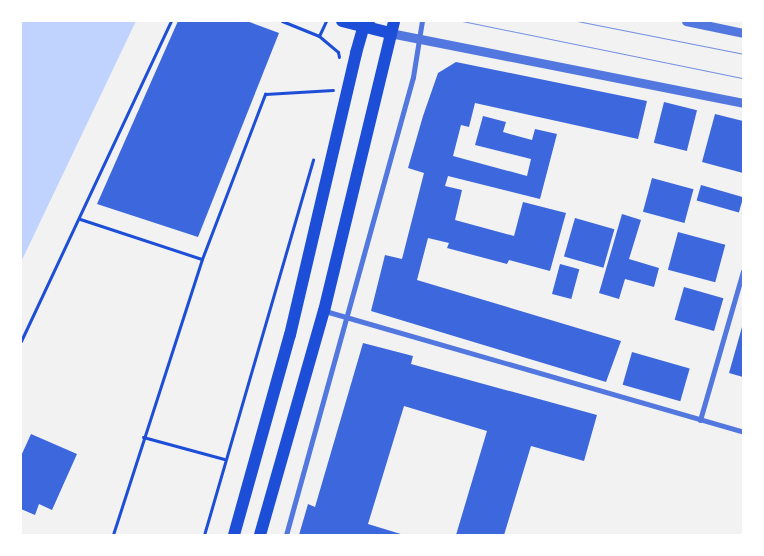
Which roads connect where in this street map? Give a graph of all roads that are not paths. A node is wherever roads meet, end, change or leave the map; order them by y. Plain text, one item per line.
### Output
1 (342, 21) edge
2 (422, 21) edge
3 (686, 21) edge
4 (366, 25) edge
5 (392, 27) edge
6 (743, 33) edge
7 (421, 39) junction
8 (743, 102) edge
9 (743, 271) edge
10 (324, 311) junction
11 (344, 316) junction
12 (700, 420) junction
13 (743, 432) edge
14 (234, 535) edge
15 (260, 535) edge
16 (286, 535) edge

1 - 4 main road
2 - 7 street
3 - 6 street
4 - 5 main road
4 - 14 main road
5 - 7 street
5 - 10 main road
7 - 8 street
7 - 11 street
9 - 12 street
10 - 11 street
10 - 15 main road
11 - 12 street
11 - 16 street
12 - 13 street

